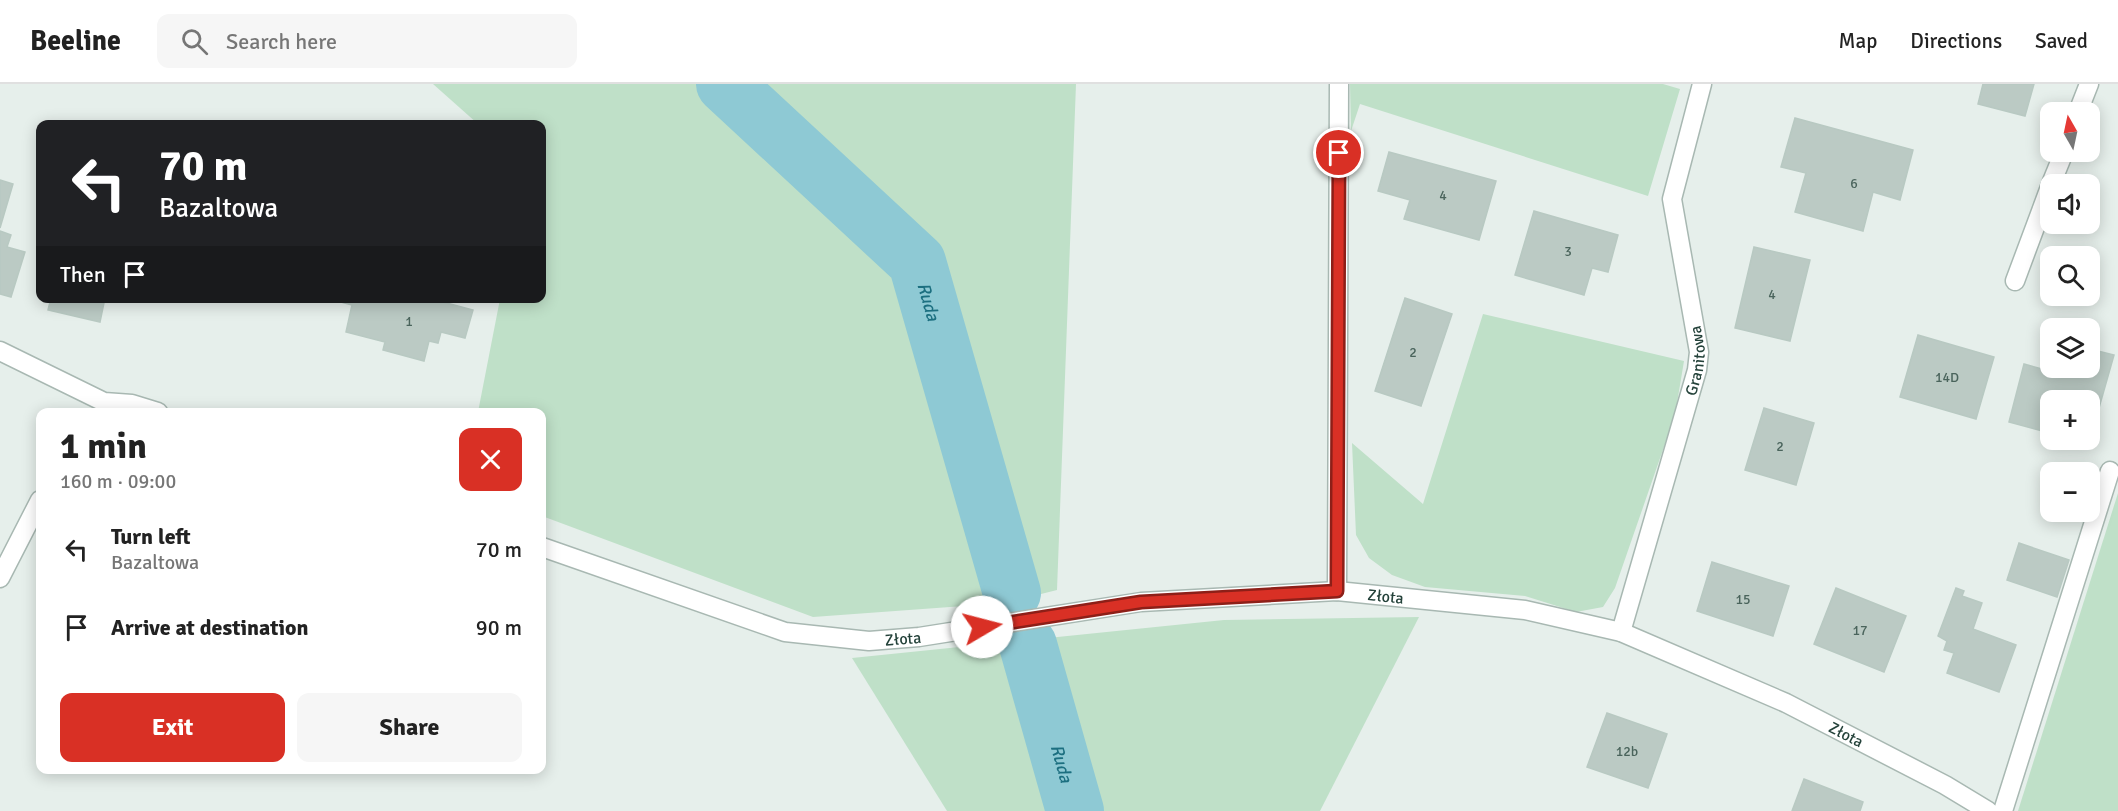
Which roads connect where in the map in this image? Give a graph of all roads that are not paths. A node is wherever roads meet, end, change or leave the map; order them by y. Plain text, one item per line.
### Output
1 (1339, 84) edge
2 (1702, 84) edge
3 (2089, 84) edge
4 (2082, 102) edge
5 (2040, 215) edge
6 (2015, 281) dead end
7 (0, 351) edge
8 (97, 407) edge
9 (145, 408) edge
10 (2110, 471) dead end
11 (36, 508) edge
12 (546, 548) edge
13 (0, 578) edge
14 (1337, 591) junction
15 (1621, 632) junction
16 (1988, 811) edge
17 (2003, 811) edge

1 - 14 street
2 - 15 street, Granitowa
3 - 4 street
5 - 6 street
7 - 8 street
8 - 9 street
10 - 17 street
11 - 13 street
12 - 14 street, Złota
14 - 15 street, Złota
15 - 16 street, Złota

